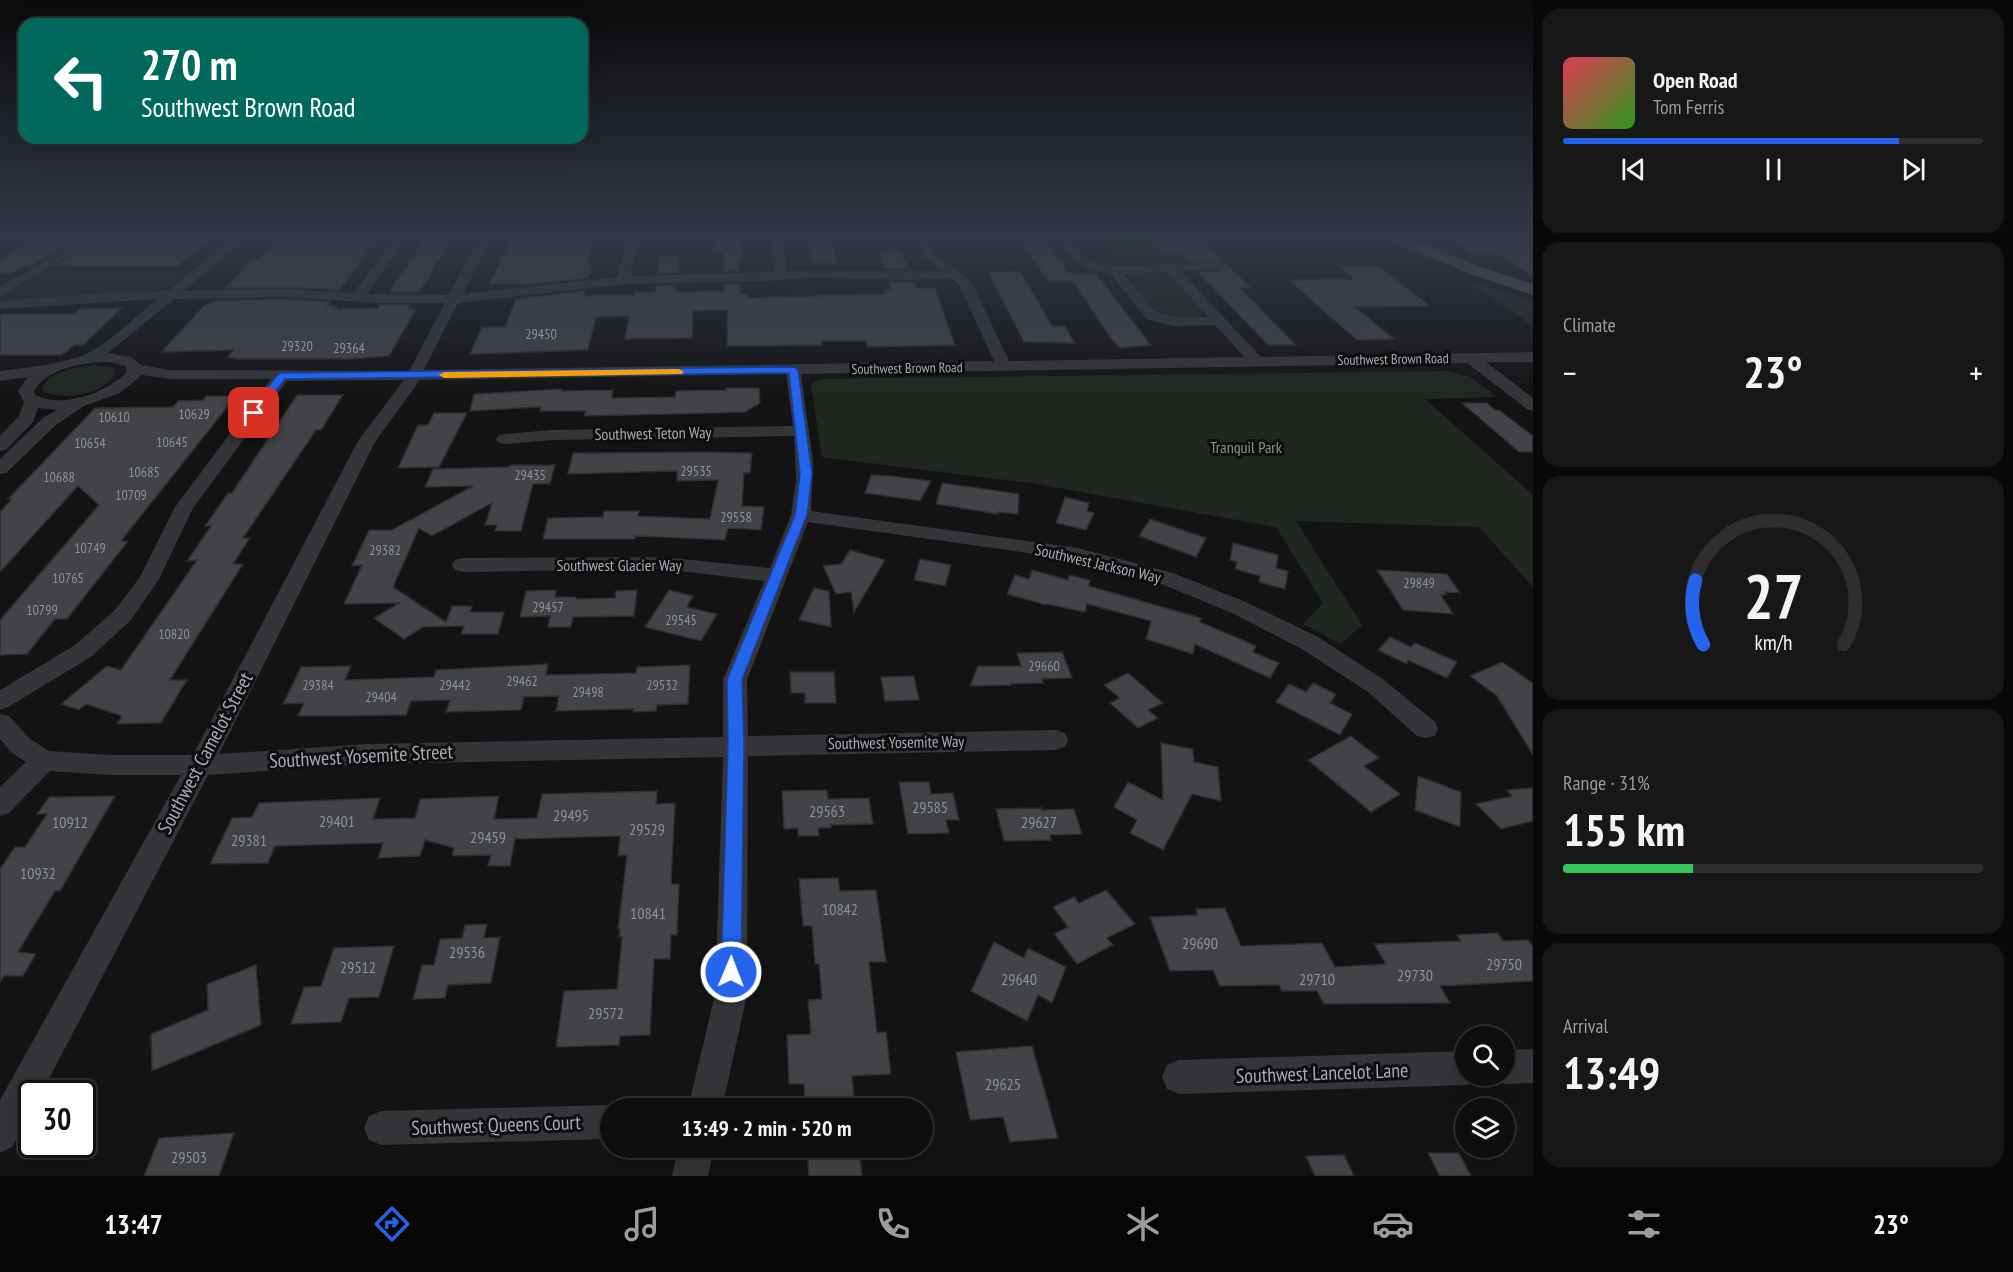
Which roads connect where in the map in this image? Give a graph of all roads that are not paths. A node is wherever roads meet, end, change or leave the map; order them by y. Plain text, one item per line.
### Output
1 (178, 289) edge
2 (198, 289) edge
3 (364, 289) edge
4 (459, 289) edge
5 (541, 289) edge
6 (967, 289) edge
7 (1129, 289) edge
8 (1189, 289) edge
9 (172, 294) junction
10 (192, 294) junction
11 (358, 297) junction
12 (454, 298) junction
13 (0, 305) edge
14 (1219, 321) junction
15 (134, 354) junction
16 (1533, 357) edge
17 (1471, 358) junction
18 (80, 360) junction
19 (1256, 361) junction
20 (1004, 366) junction
21 (52, 369) junction
22 (794, 370) junction
23 (414, 375) junction
24 (0, 376) edge
25 (282, 376) junction
26 (0, 387) edge
27 (112, 391) junction
28 (29, 396) junction
29 (88, 400) junction
30 (1533, 406) edge
31 (801, 431) junction
32 (505, 439) dead end
33 (0, 446) edge
34 (0, 469) edge
35 (801, 515) junction
36 (462, 565) dead end
37 (775, 575) junction
38 (0, 701) edge
39 (0, 723) edge
40 (1426, 729) dead end
41 (1056, 740) dead end
42 (736, 745) junction
43 (44, 761) junction
44 (200, 765) junction
45 (0, 805) edge
46 (1533, 1066) edge
47 (1515, 1067) edge
48 (1455, 1068) edge
49 (1179, 1077) dead end
50 (707, 1098) edge
51 (600, 1122) edge
52 (381, 1128) dead end
53 (0, 1135) edge
54 (694, 1158) edge
55 (690, 1176) edge

1 - 9 street
2 - 10 street
3 - 11 street
4 - 12 street, Southwest Camelot Street
5 - 12 street
6 - 20 street
7 - 14 street
8 - 14 street
9 - 10 street
9 - 13 street
9 - 18 street
10 - 11 street
10 - 15 street
11 - 12 street
12 - 23 street, Southwest Camelot Street
14 - 19 street
15 - 18 street, Southwest Brown Road
15 - 25 street, Southwest Brown Road
15 - 27 street
16 - 17 street, Southwest Brown Road
17 - 19 street, Southwest Brown Road
17 - 30 street
18 - 21 street
19 - 20 street, Southwest Brown Road
20 - 22 street, Southwest Brown Road
21 - 24 street
21 - 28 street
22 - 23 street, Southwest Brown Road
22 - 31 street
23 - 25 street, Southwest Brown Road
23 - 44 street, Southwest Camelot Street
25 - 27 street, Southwest Brown Road
25 - 38 street
26 - 28 street
27 - 29 street
28 - 29 street
28 - 33 street
29 - 34 street
31 - 32 street, Southwest Teton Way
31 - 35 street
35 - 37 street
35 - 40 street, Southwest Jackson Way
36 - 37 street, Southwest Glacier Way
37 - 42 street
39 - 43 street
41 - 42 street, Southwest Yosemite Way
42 - 44 street, Southwest Yosemite Street
42 - 50 street
43 - 44 street, Southwest Yosemite Street
43 - 45 street
44 - 53 street, Southwest Camelot Street
46 - 47 street
48 - 49 street, Southwest Lancelot Lane
51 - 52 street, Southwest Queens Court
54 - 55 street

